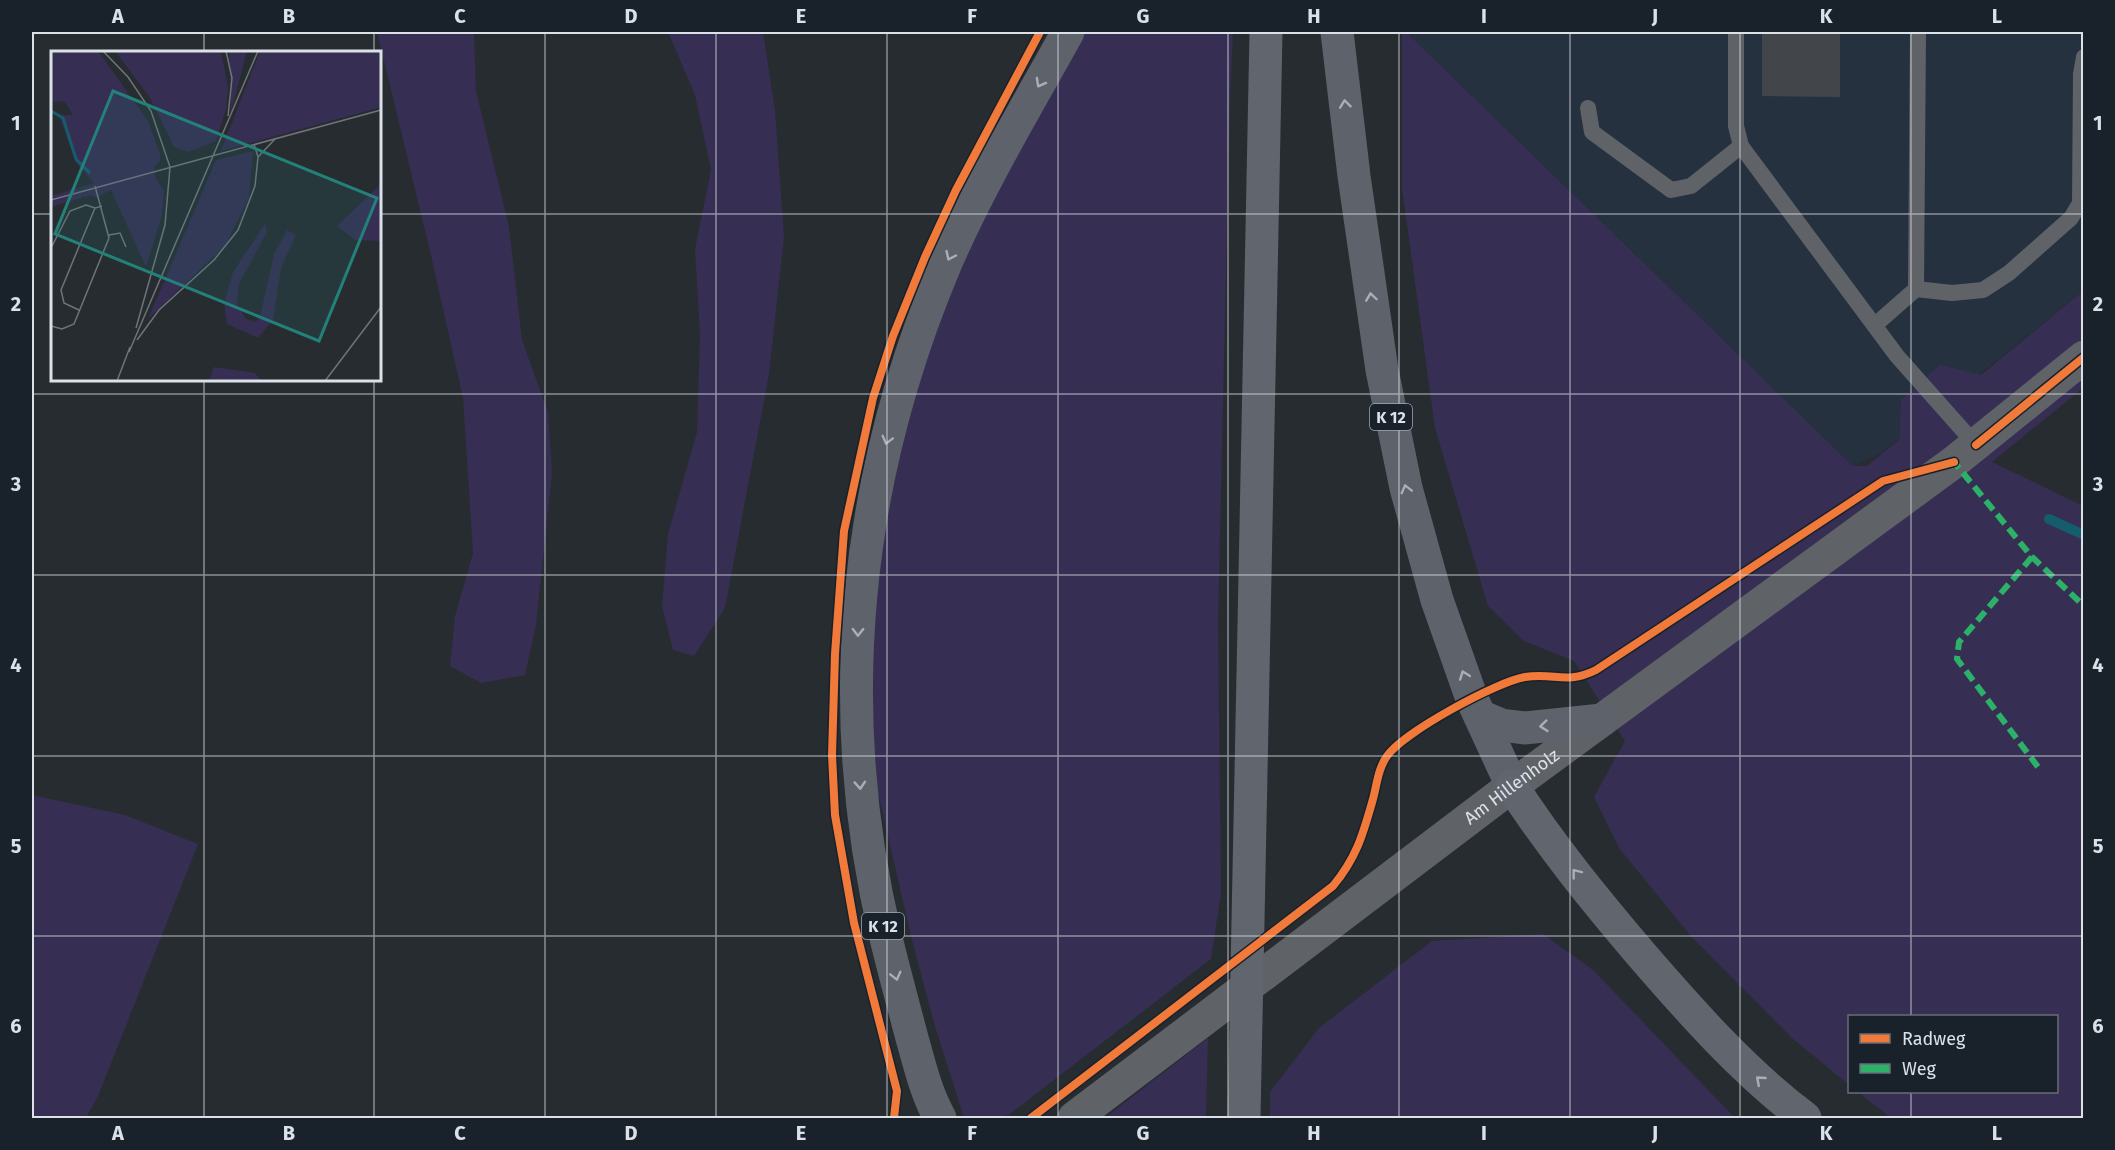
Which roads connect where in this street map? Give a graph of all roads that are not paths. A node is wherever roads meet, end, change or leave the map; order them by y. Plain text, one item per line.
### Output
1 (1068, 32) edge
2 (1266, 32) edge
3 (1337, 32) edge
4 (1736, 32) edge
5 (1918, 32) edge
6 (2084, 57) edge
7 (1588, 108) dead end
8 (1741, 146) junction
9 (1916, 289) junction
10 (1875, 325) junction
11 (2084, 357) edge
12 (1965, 453) junction
13 (1480, 716) junction
14 (1602, 720) junction
15 (1512, 786) junction
16 (1244, 1106) edge
17 (931, 1111) edge
18 (1074, 1119) edge
19 (1805, 1119) edge

1 -> 17 main road, K 12
2 - 16 highway
13 -> 3 main road, K 12
4 - 8 lane
5 - 9 lane
6 - 9 lane
7 - 8 lane
8 - 10 lane
9 - 10 lane
10 - 12 lane
11 - 12 street, Am Hillenholz
12 - 14 street, Am Hillenholz
14 -> 13 main road
13 - 15 main road, K 12
14 - 15 street, Am Hillenholz
15 - 18 street, Am Hillenholz
19 -> 15 highway

